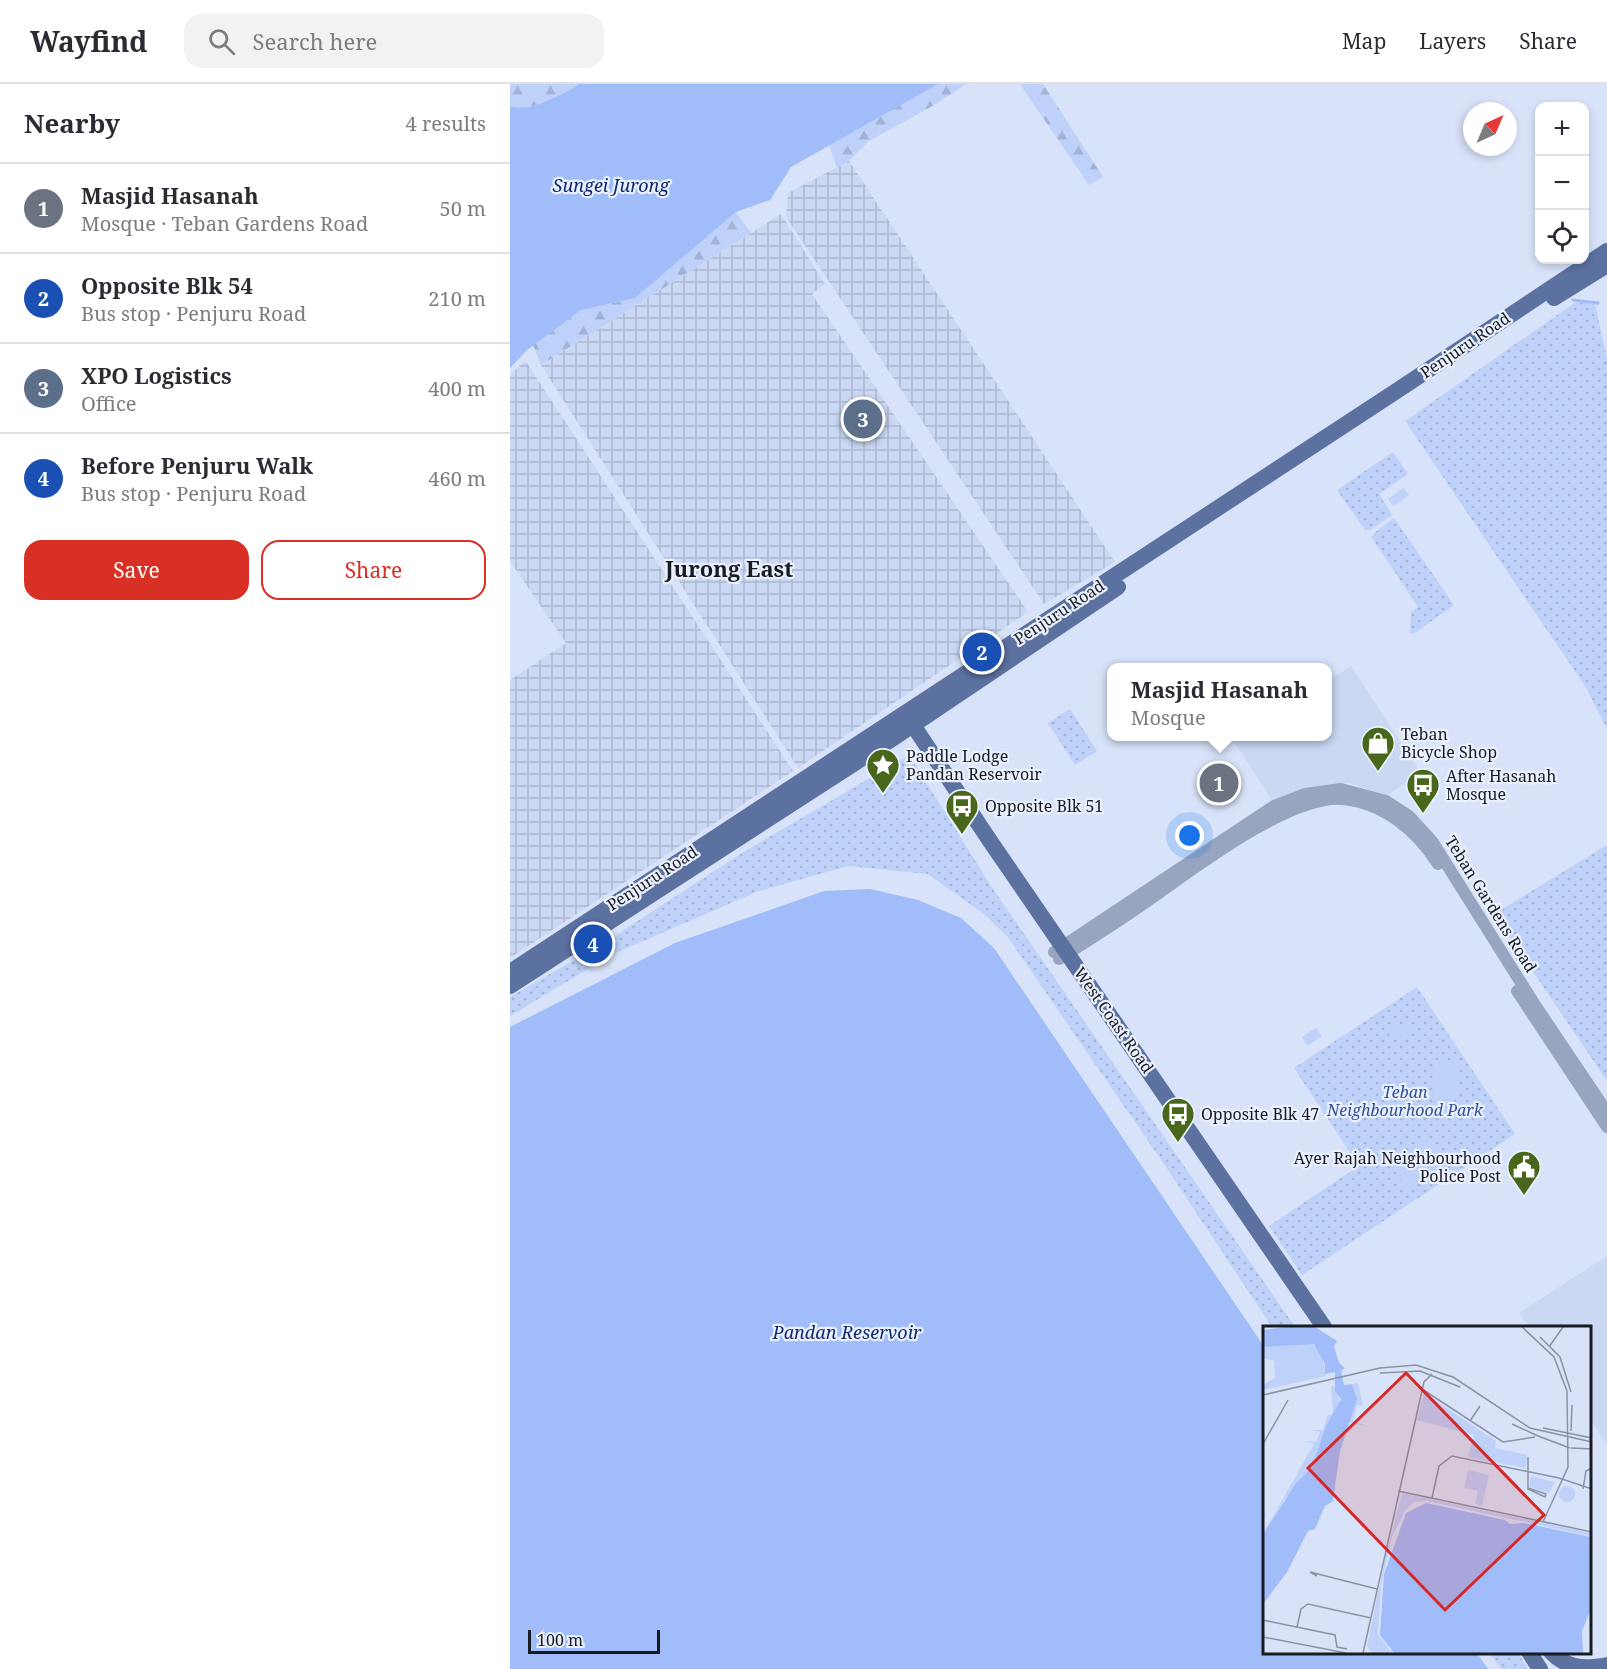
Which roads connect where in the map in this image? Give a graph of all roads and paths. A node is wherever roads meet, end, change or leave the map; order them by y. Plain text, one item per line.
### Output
1 (1606, 257) edge
2 (1586, 279) junction
3 (1607, 284) edge
4 (1283, 470) junction
5 (904, 722) junction
6 (1061, 953) junction
7 (510, 972) edge
8 (510, 986) edge
9 (1532, 1008) junction
10 (1607, 1112) edge
11 (1607, 1127) edge
12 (1310, 1326) edge
13 (1323, 1326) edge
14 (1530, 1654) edge
15 (1550, 1654) edge
16 (1550, 1654) edge
17 (1607, 1665) edge
18 (1540, 1669) edge
19 (1558, 1669) edge

1 - 2 main road, Penjuru Road
1 - 4 main road, Penjuru Road
2 - 3 main road
2 - 4 main road, Penjuru Road
4 - 5 main road, Penjuru Road
5 - 6 main road, West Coast Road
5 - 7 main road, Penjuru Road
5 - 8 main road, Penjuru Road
6 - 9 street, Teban Gardens Road
6 - 12 main road, West Coast Road
6 - 13 main road, West Coast Road
9 - 10 street, Teban Gardens Road
9 - 11 street, Teban Gardens Road
14 - 18 main road
15 - 17 main road
16 - 19 main road

